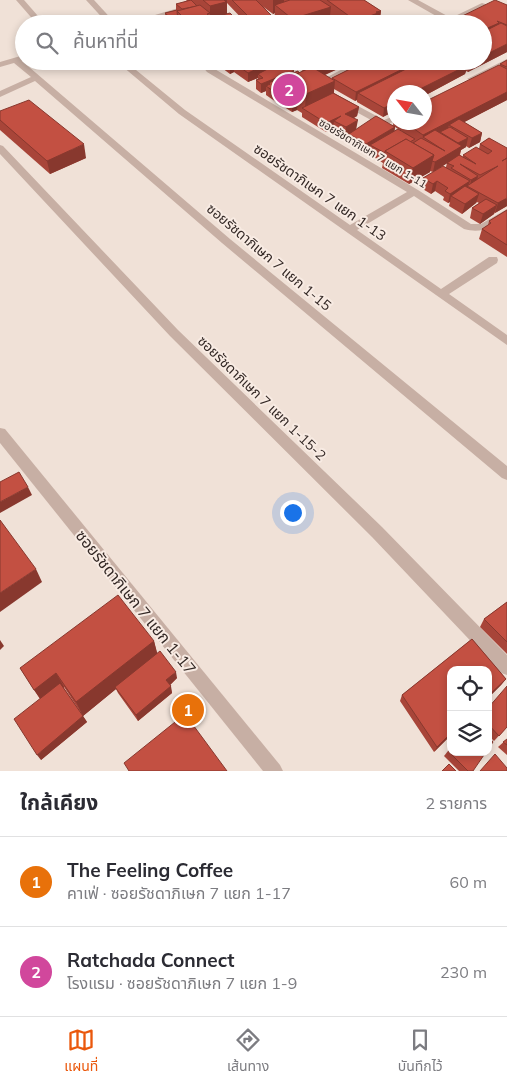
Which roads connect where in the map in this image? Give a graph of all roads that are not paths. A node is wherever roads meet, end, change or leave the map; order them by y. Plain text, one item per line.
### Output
1 (20, 0) edge
2 (90, 0) edge
3 (178, 0) edge
4 (412, 0) edge
5 (490, 1) edge
6 (217, 2) edge
7 (187, 7) junction
8 (33, 15) edge
9 (104, 15) edge
10 (161, 15) edge
11 (437, 15) edge
12 (462, 15) edge
13 (15, 60) edge
14 (507, 61) edge
15 (1, 64) edge
16 (492, 69) edge
17 (29, 70) edge
18 (131, 70) edge
19 (210, 70) edge
20 (346, 70) edge
21 (489, 70) edge
22 (35, 78) junction
23 (466, 82) edge
24 (314, 85) edge
25 (0, 94) edge
26 (338, 98) edge
27 (387, 121) edge
28 (0, 148) edge
29 (412, 188) junction
30 (507, 212) edge
31 (349, 230) junction
32 (492, 260) dead end
33 (441, 294) junction
34 (507, 341) edge
35 (0, 433) edge
36 (507, 474) edge
37 (507, 667) edge
38 (274, 771) edge

1 - 8 street
2 - 9 street
3 - 7 street
4 - 11 street
5 - 12 street
6 - 7 street
7 - 10 street
13 - 15 street
14 - 16 street
17 - 22 street, ซอยรัชดาภิเษก 7 แยก 1-15
18 - 31 street, ซอยรัชดาภิเษก 7 แยก 1-13
19 - 29 street, ซอยรัชดาภิเษก 7 แยก 1-11
20 - 24 street
21 - 23 street
22 - 25 street
22 - 36 street, ซอยรัชดาภิเษก 7 แยก 1-15
26 - 27 street
28 - 37 street, ซอยรัชดาภิเษก 7 แยก 1-15-2
29 - 30 street, ซอยรัชดาภิเษก 7 แยก 1-11
29 - 31 street
31 - 33 street, ซอยรัชดาภิเษก 7 แยก 1-13
32 - 33 street
33 - 34 street, ซอยรัชดาภิเษก 7 แยก 1-13
35 - 38 street, ซอยรัชดาภิเษก 7 แยก 1-17

